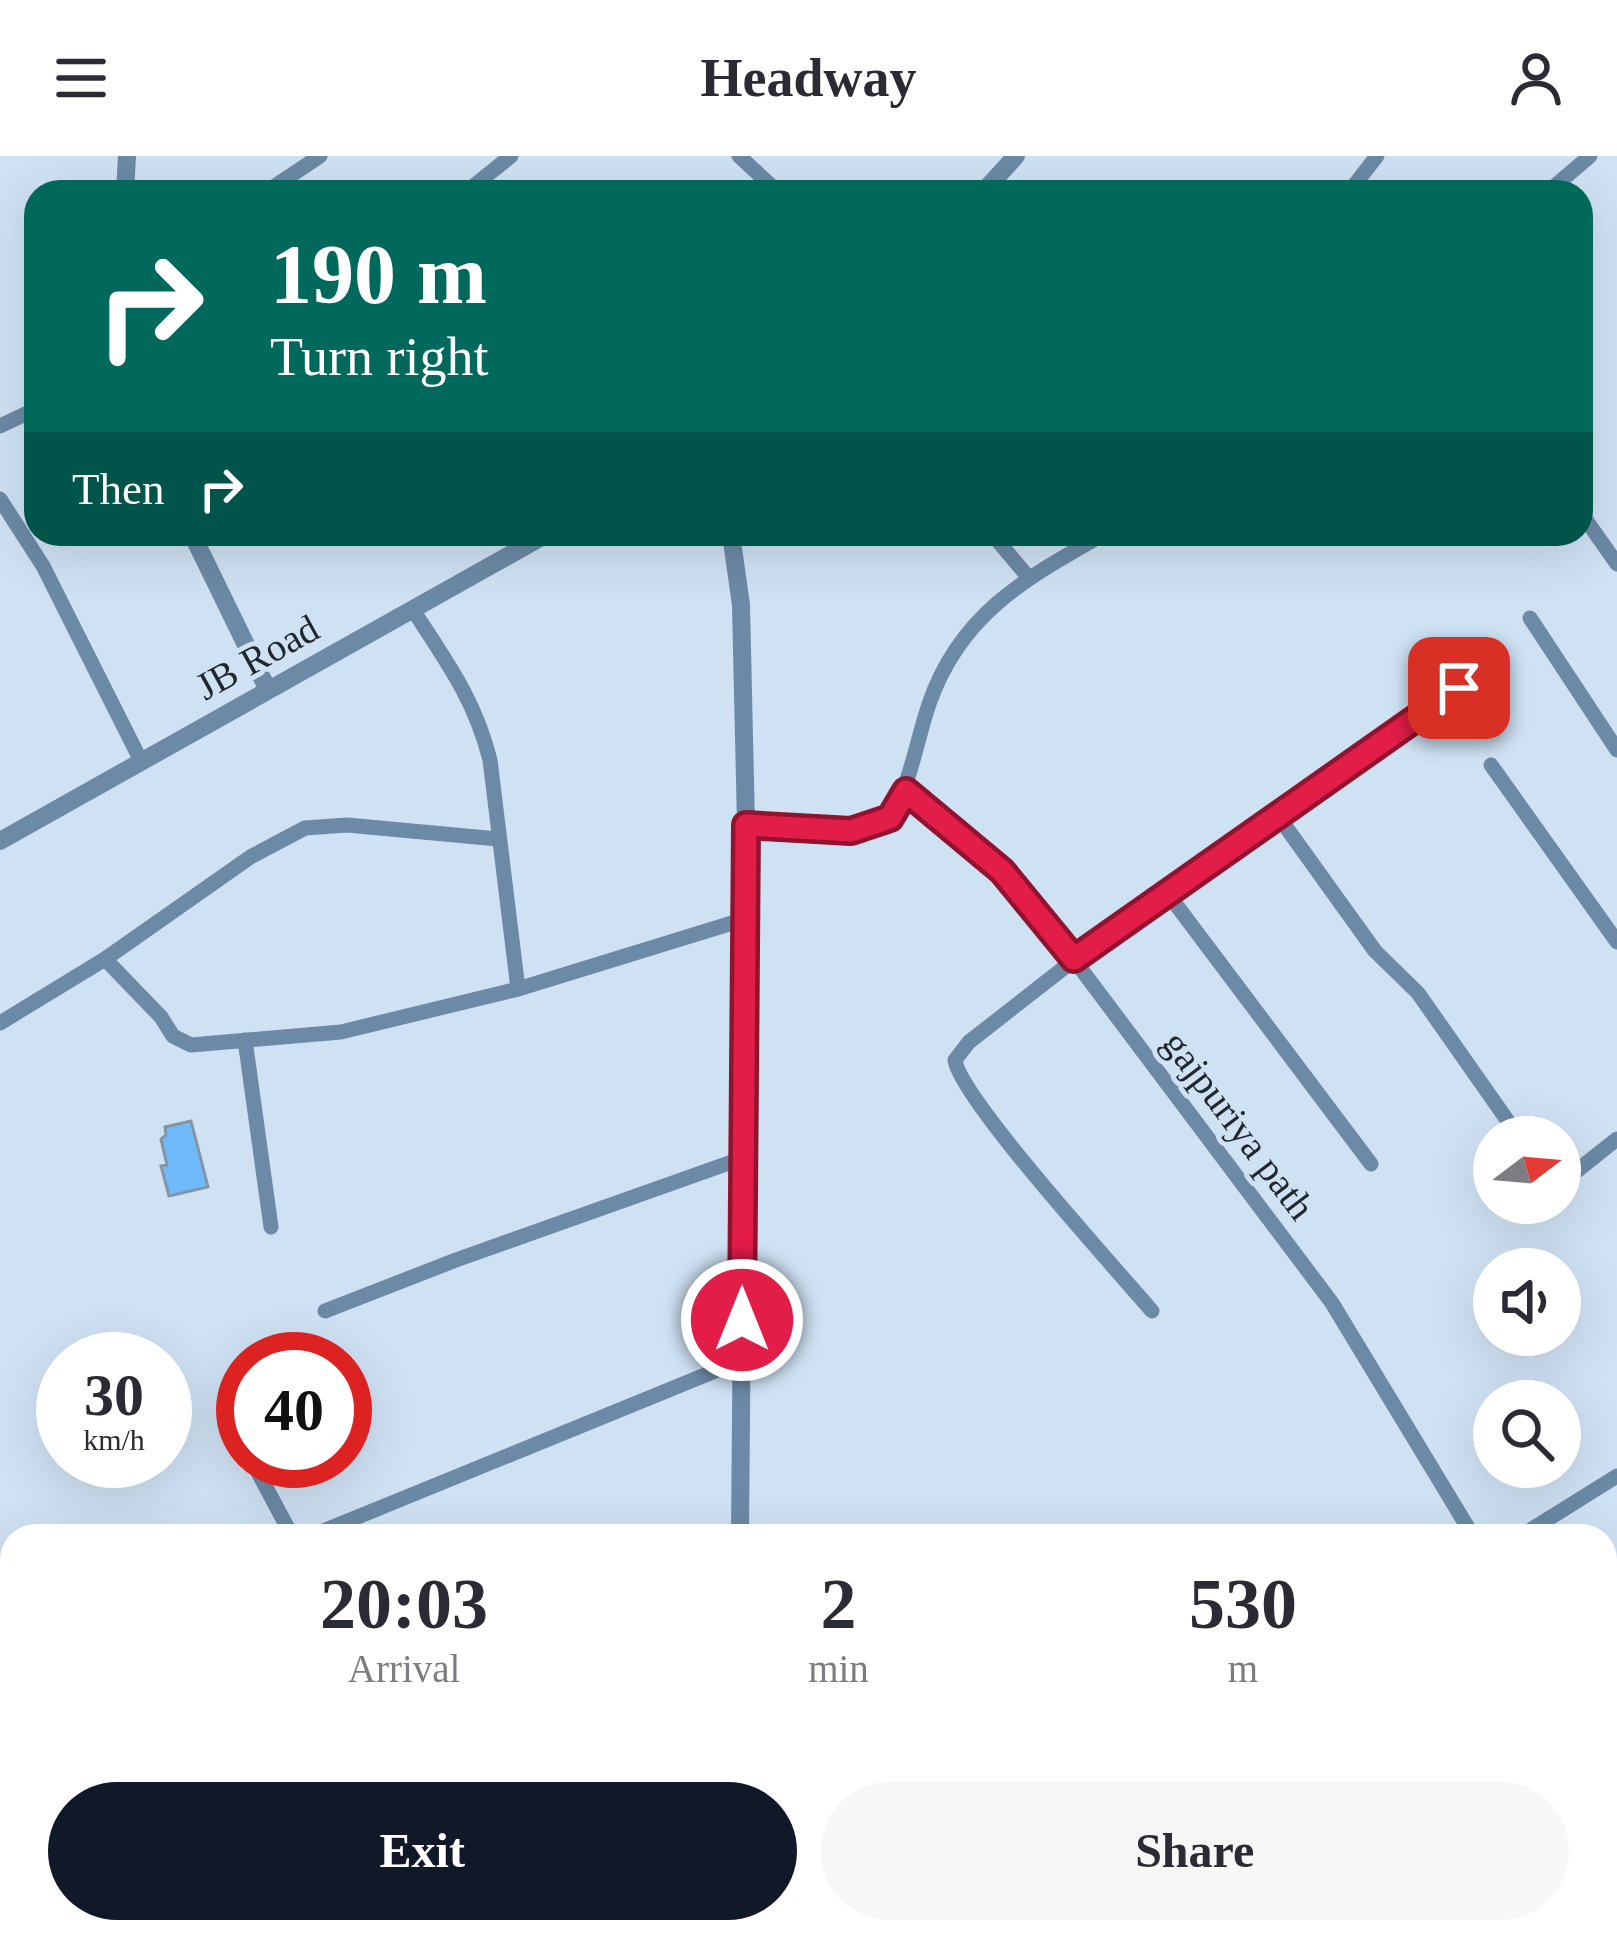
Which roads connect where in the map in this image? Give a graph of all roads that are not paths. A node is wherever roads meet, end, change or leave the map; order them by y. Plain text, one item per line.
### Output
1 (320, 156) edge
2 (512, 156) edge
3 (739, 156) edge
4 (1016, 156) edge
5 (1377, 156) edge
6 (1590, 156) edge
7 (284, 180) edge
8 (481, 180) edge
9 (765, 180) edge
10 (993, 180) edge
11 (1358, 180) edge
12 (1562, 180) edge
13 (0, 499) edge
14 (1593, 530) edge
15 (24, 536) edge
16 (30, 546) edge
17 (198, 546) edge
18 (526, 546) edge
19 (732, 546) edge
20 (1002, 546) edge
21 (1084, 546) edge
22 (1617, 564) edge
23 (1029, 578) junction
24 (413, 610) junction
25 (1530, 618) dead end
26 (267, 688) junction
27 (1459, 688) dead end
28 (1617, 750) edge
29 (140, 759) junction
30 (1491, 765) dead end
31 (906, 791) junction
32 (1278, 816) junction
33 (746, 825) junction
34 (498, 839) junction
35 (0, 841) edge
36 (1168, 894) junction
37 (742, 920) junction
38 (1617, 942) edge
39 (104, 958) junction
40 (1074, 959) junction
41 (518, 989) junction
42 (0, 1023) edge
43 (245, 1040) junction
44 (1505, 1116) edge
45 (1617, 1139) edge
46 (743, 1158) junction
47 (1371, 1163) dead end
48 (1581, 1167) edge
49 (272, 1227) dead end
50 (325, 1311) dead end
51 (1152, 1311) dead end
52 (742, 1360) junction
53 (1617, 1476) edge
54 (266, 1488) edge
55 (286, 1524) edge
56 (340, 1524) edge
57 (740, 1524) edge
58 (1466, 1524) edge
59 (1540, 1524) edge

1 - 7 street
2 - 8 street
3 - 9 street
4 - 10 street
5 - 11 street
6 - 12 street
13 - 15 street
14 - 22 street
16 - 29 street
17 - 26 street
18 - 24 street, JB Road
19 - 33 street
20 - 23 street
21 - 23 street
23 - 31 street
24 - 26 street, JB Road
24 - 34 street
25 - 28 street
26 - 29 street, JB Road
27 - 32 street
29 - 35 street, JB Road
30 - 38 street
31 - 33 street
31 - 40 street, gajpuriya path
32 - 36 street
32 - 44 street
33 - 37 street
34 - 39 street
34 - 41 street
36 - 40 street
36 - 47 street
37 - 41 street
37 - 46 street
39 - 42 street
39 - 43 street
40 - 51 street
40 - 58 street, gajpuriya path
41 - 43 street
43 - 49 street
45 - 48 street
46 - 50 street
46 - 52 street
52 - 56 street
52 - 57 street
53 - 59 street
54 - 55 street

